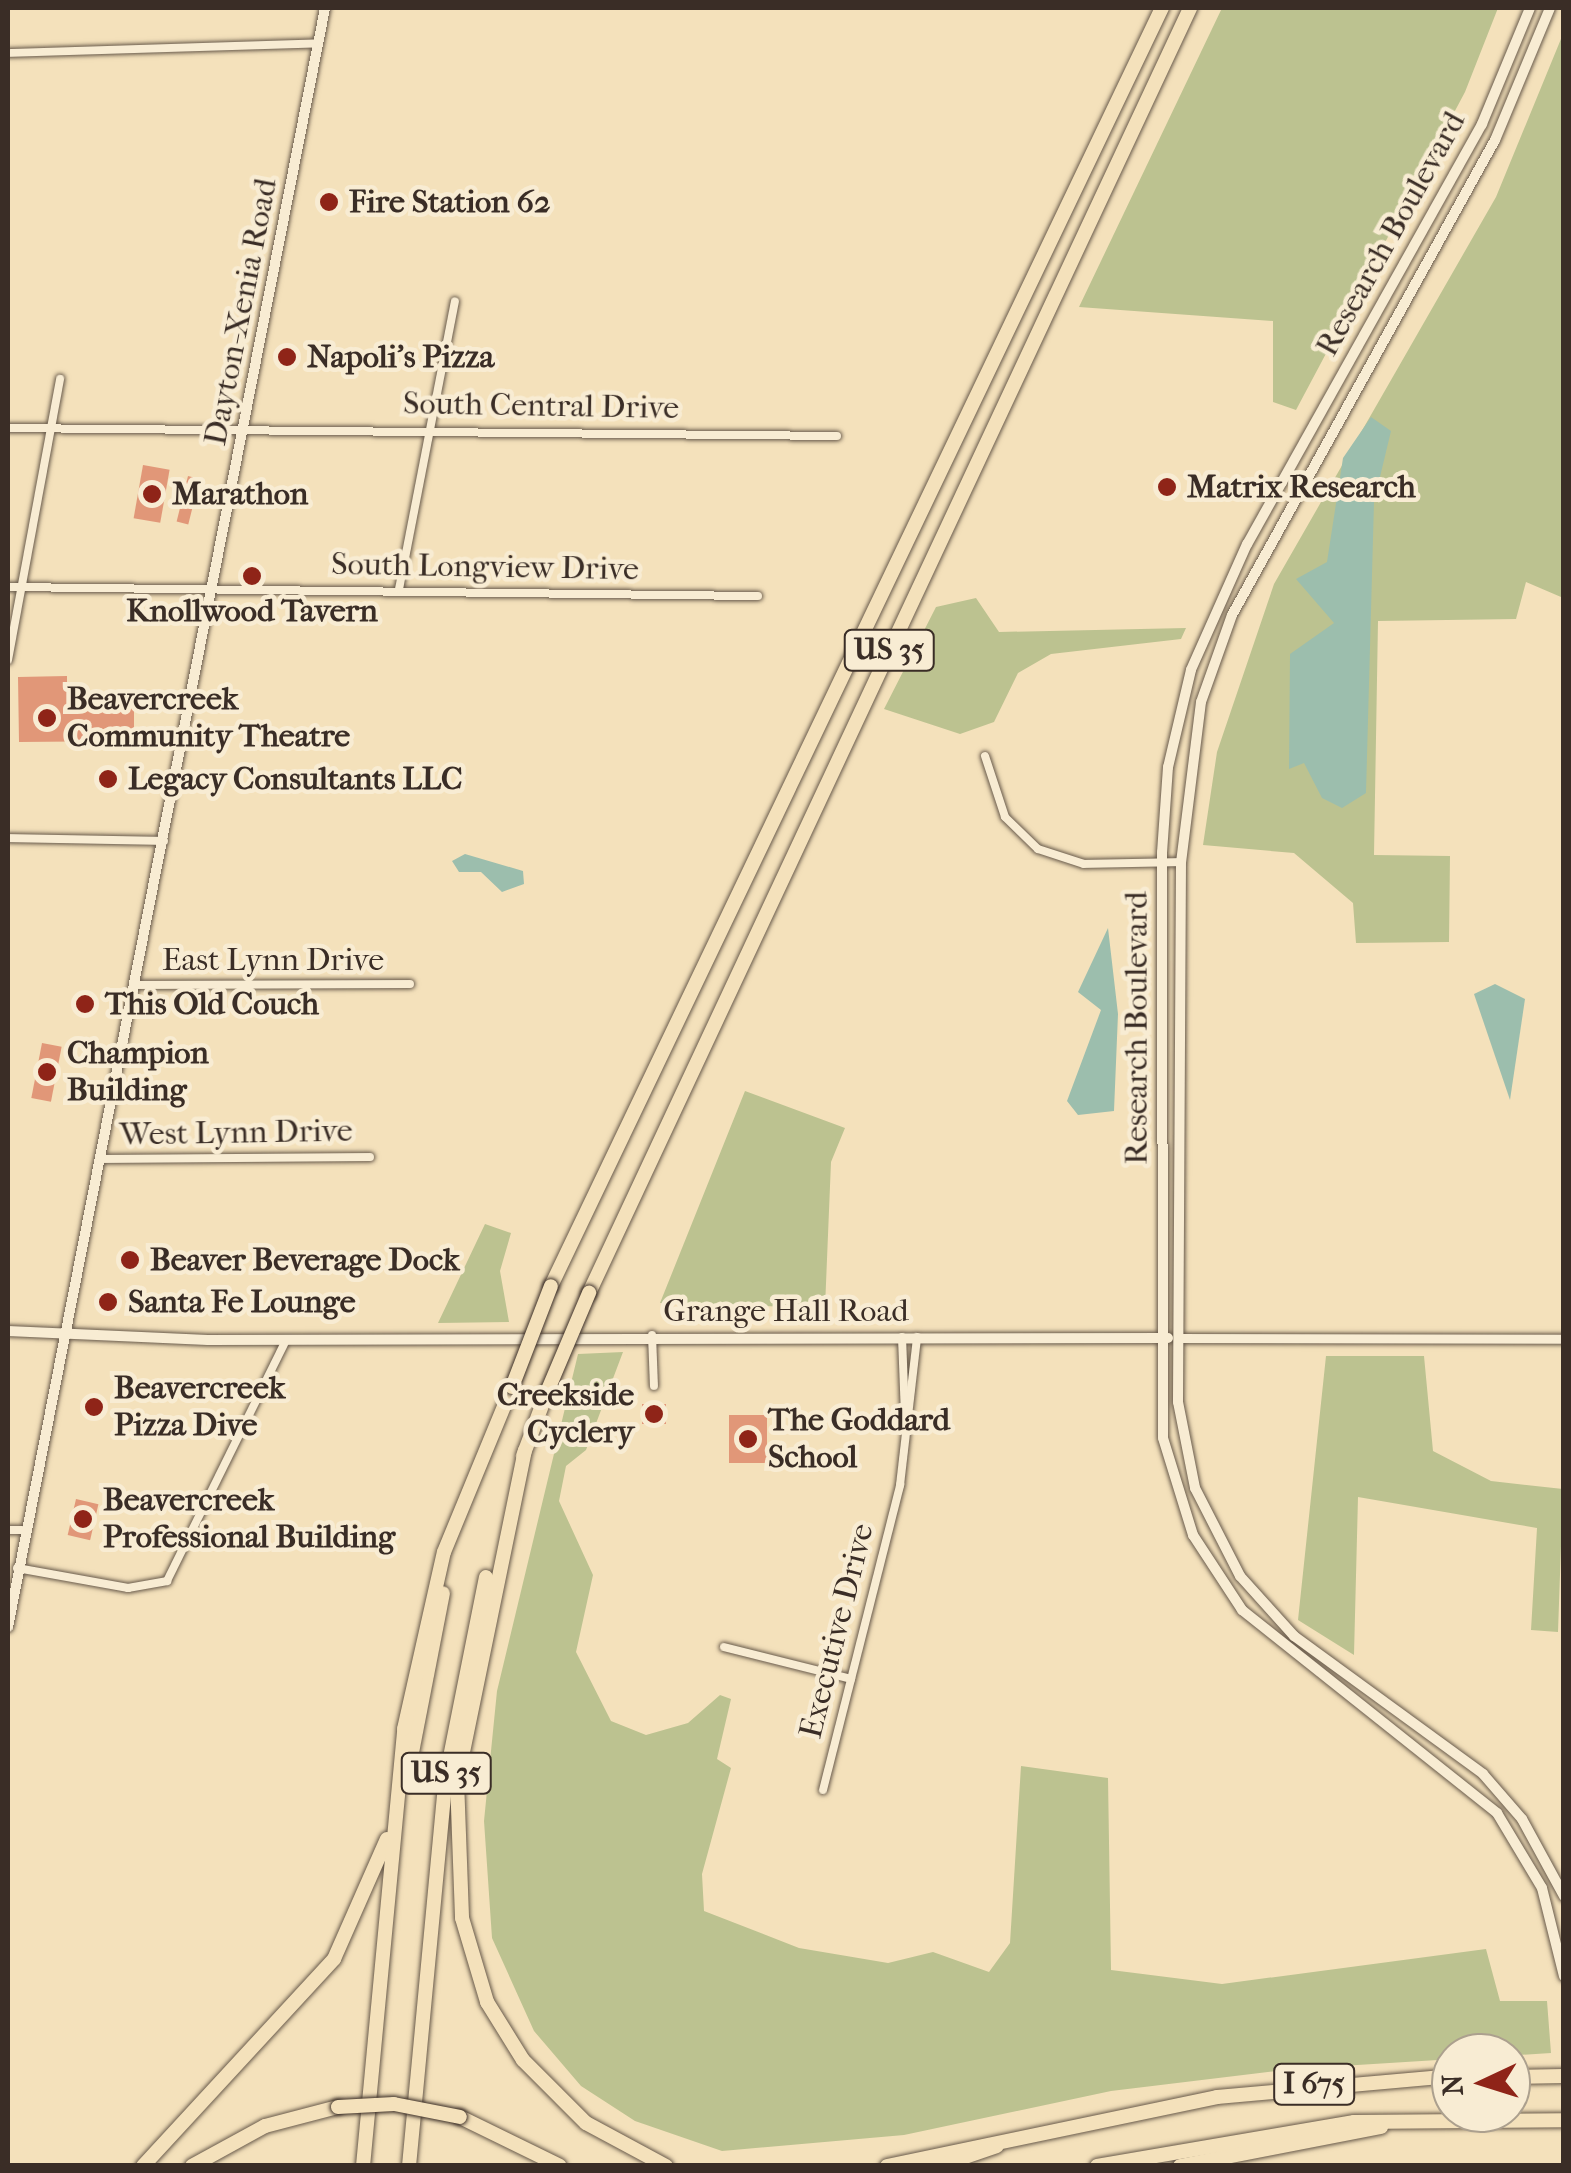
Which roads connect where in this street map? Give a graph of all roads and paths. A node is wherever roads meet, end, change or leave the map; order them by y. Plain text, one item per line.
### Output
1 (325, 8) edge
2 (1162, 8) edge
3 (1190, 8) edge
4 (1530, 8) edge
5 (1550, 8) edge
6 (318, 43) junction
7 (8, 53) edge
8 (455, 301) dead end
9 (60, 379) dead end
10 (8, 428) edge
11 (53, 428) junction
12 (244, 428) junction
13 (431, 429) junction
14 (837, 436) dead end
15 (8, 588) edge
16 (22, 588) junction
17 (399, 589) junction
18 (212, 590) junction
19 (758, 596) dead end
20 (8, 660) edge
21 (985, 756) dead end
22 (8, 838) edge
23 (164, 841) junction
24 (1181, 862) junction
25 (1162, 864) junction
26 (410, 984) dead end
27 (136, 986) junction
28 (370, 1157) dead end
29 (102, 1159) junction
30 (8, 1331) edge
31 (59, 1331) junction
32 (652, 1335) junction
33 (902, 1337) junction
34 (917, 1337) junction
35 (1163, 1338) junction
36 (1179, 1338) junction
37 (1564, 1339) edge
38 (286, 1340) junction
39 (654, 1386) dead end
40 (908, 1426) junction
41 (525, 1450) junction
42 (484, 1453) junction
43 (8, 1530) edge
44 (22, 1530) junction
45 (17, 1568) junction
46 (8, 1627) edge
47 (724, 1647) dead end
48 (851, 1679) junction
49 (822, 1790) dead end
50 (394, 1820) junction
51 (1564, 1896) edge
52 (1564, 1976) edge
53 (1564, 2076) edge
54 (1431, 2077) edge
55 (1531, 2077) edge
56 (1417, 2119) junction
57 (1564, 2120) edge
58 (1080, 2124) junction
59 (144, 2166) edge
60 (192, 2166) edge
61 (364, 2166) edge
62 (373, 2166) edge
63 (409, 2166) edge
64 (560, 2166) edge
65 (666, 2166) edge
66 (888, 2166) edge
67 (939, 2166) edge
68 (1098, 2166) edge
69 (1180, 2166) edge

1 - 6 main road, Dayton-Xenia Road
2 - 42 highway, US 35, bridge
3 - 41 highway, US 35, bridge
4 - 25 main road, Research Boulevard
5 - 24 main road, Research Boulevard
6 - 7 street
6 - 12 main road, Dayton-Xenia Road
8 - 13 street
9 - 11 street
10 - 11 street, South Central Drive
11 - 12 street, South Central Drive
11 - 16 street
12 - 13 street, South Central Drive
12 - 18 main road, Dayton-Xenia Road
13 - 14 street, South Central Drive
13 - 17 street
15 - 16 street, South Longview Drive
16 - 18 street, South Longview Drive
16 - 20 street
17 - 18 street, South Longview Drive
17 - 19 street, South Longview Drive
18 - 23 main road, Dayton-Xenia Road
21 - 25 street
22 - 23 street
23 - 27 main road, Dayton-Xenia Road
24 - 25 street
24 - 36 main road, Research Boulevard
25 - 35 main road, Research Boulevard
26 - 27 street, East Lynn Drive
27 - 29 main road, Dayton-Xenia Road
28 - 29 street, West Lynn Drive
29 - 31 main road, Dayton-Xenia Road
30 - 31 main road, Grange Hall Road
31 - 38 main road, Grange Hall Road
31 - 44 main road, Dayton-Xenia Road
32 - 33 main road, Grange Hall Road
32 - 38 main road, Grange Hall Road
32 - 39 street
33 - 34 main road, Grange Hall Road
33 - 40 street, Executive Drive
34 - 35 main road, Grange Hall Road
34 - 40 street, Executive Drive
35 - 36 main road, Grange Hall Road
35 - 52 main road, Research Boulevard
36 - 37 street, Grange Hall Road
36 - 51 main road, Research Boulevard
38 - 45 street
40 - 48 street, Executive Drive
41 - 63 highway, US 35
41 - 65 highway
42 - 50 highway
42 - 62 highway, US 35
43 - 44 street
44 - 45 main road, Dayton-Xenia Road
45 - 46 main road, Dayton-Xenia Road
47 - 48 street
48 - 49 street, Executive Drive
50 - 59 highway
50 - 61 highway
53 - 55 highway
54 - 58 highway, I 675
56 - 57 highway, I 675
56 - 68 highway, I 675
56 - 69 highway
58 - 66 highway
58 - 67 highway, I 675
60 - 64 highway, bridge

